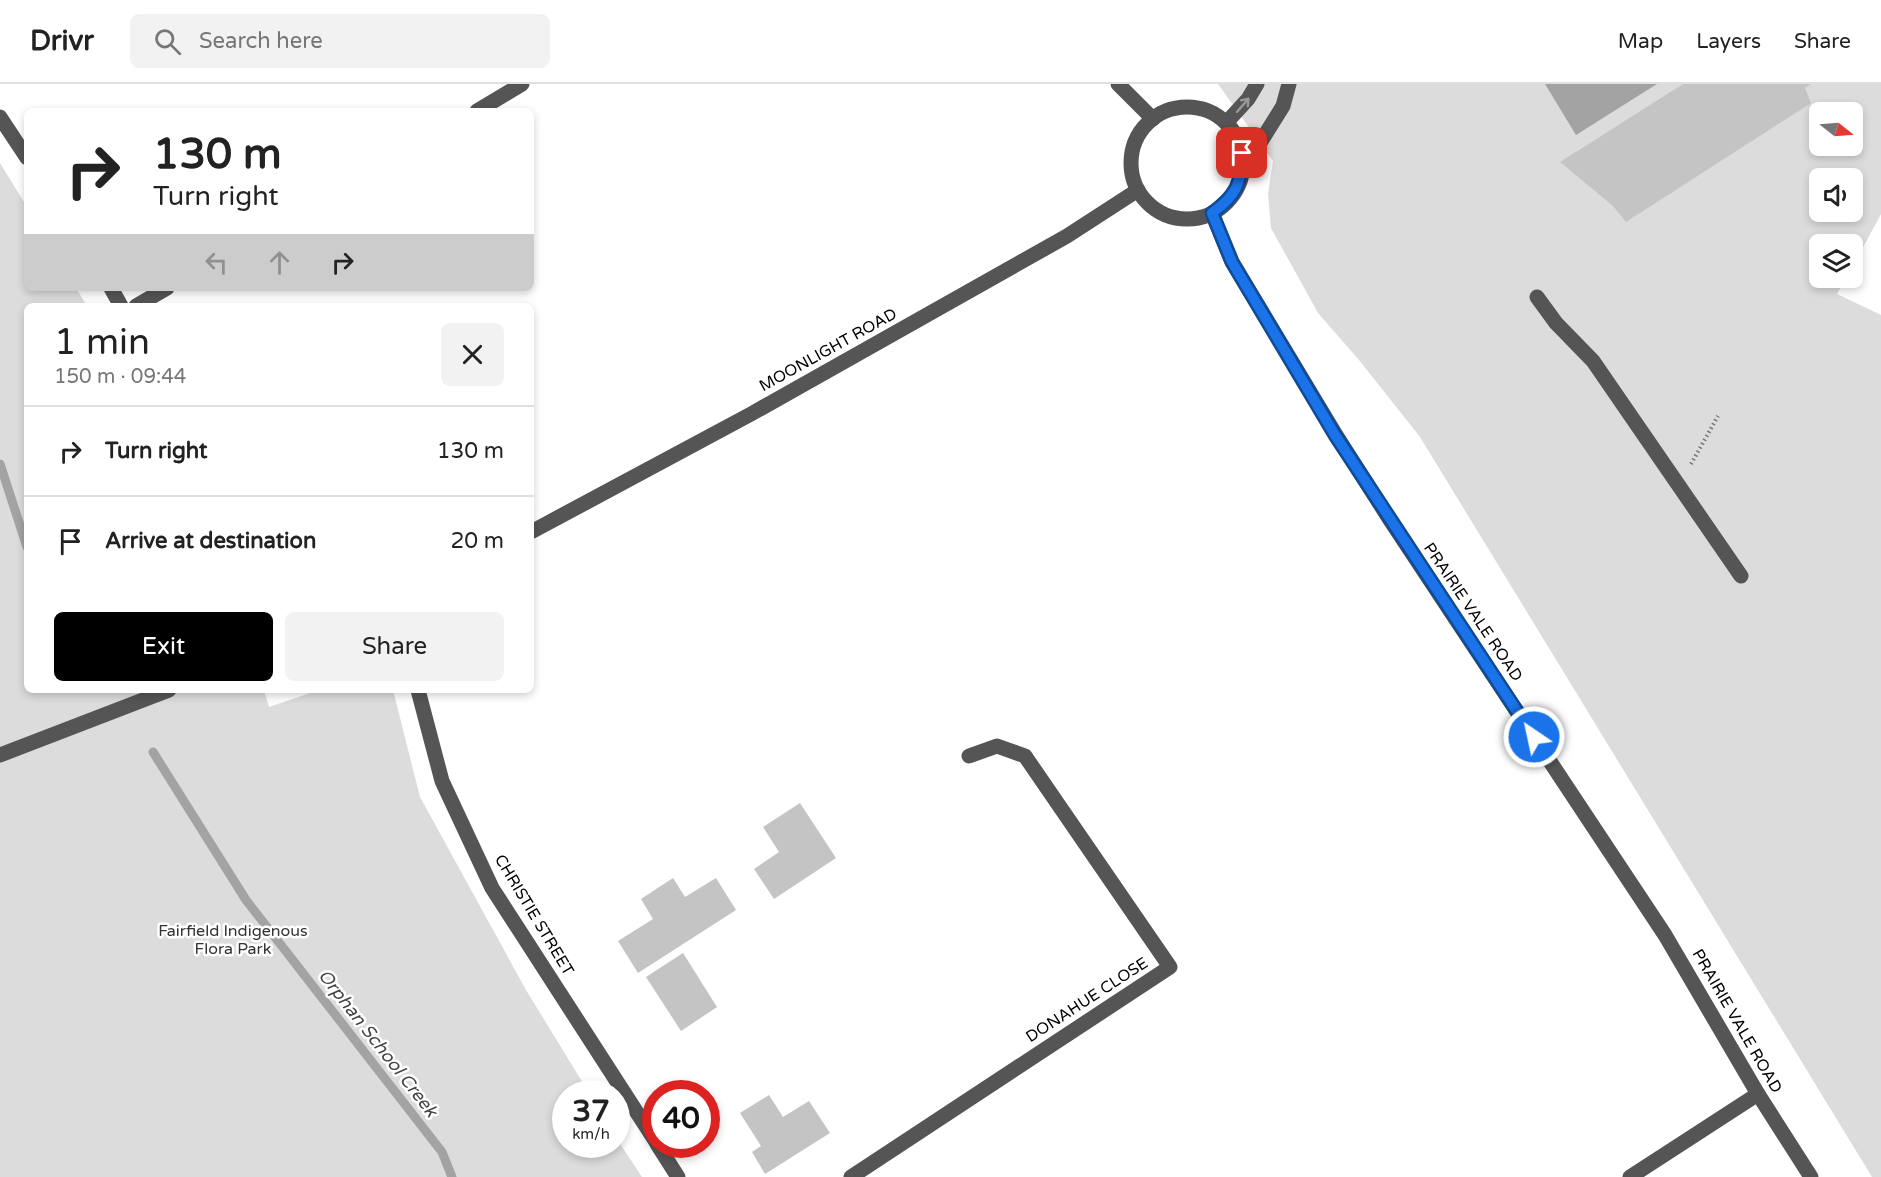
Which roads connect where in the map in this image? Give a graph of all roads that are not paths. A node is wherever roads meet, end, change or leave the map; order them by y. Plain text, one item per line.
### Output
1 (522, 84) edge
2 (1118, 84) edge
3 (1257, 84) edge
4 (1289, 84) edge
5 (482, 108) edge
6 (0, 117) edge
7 (1153, 119) junction
8 (1226, 123) junction
9 (24, 153) edge
10 (1242, 171) junction
11 (1138, 190) junction
12 (1212, 213) junction
13 (162, 291) edge
14 (1537, 297) dead end
15 (141, 303) edge
16 (534, 530) edge
17 (1741, 576) dead end
18 (161, 693) edge
19 (419, 693) edge
20 (0, 755) edge
21 (969, 756) dead end
22 (1758, 1094) junction
23 (642, 1121) edge
24 (666, 1158) edge
25 (678, 1177) edge
26 (851, 1177) edge
27 (1630, 1177) edge
28 (1811, 1177) edge

1 - 5 street
2 - 7 street
8 -> 3 street
4 - 10 street
6 - 9 street
7 - 8 street
7 - 11 street
8 - 10 street
10 - 12 street
11 - 12 street
11 - 16 street, MOONLIGHT ROAD
12 - 22 street, PRAIRIE VALE ROAD
13 - 15 street
14 - 17 street
18 - 20 street
19 - 23 street, CHRISTIE STREET
21 - 26 street, DONAHUE CLOSE
22 - 27 street
22 - 28 street, PRAIRIE VALE ROAD
24 - 25 street, CHRISTIE STREET

